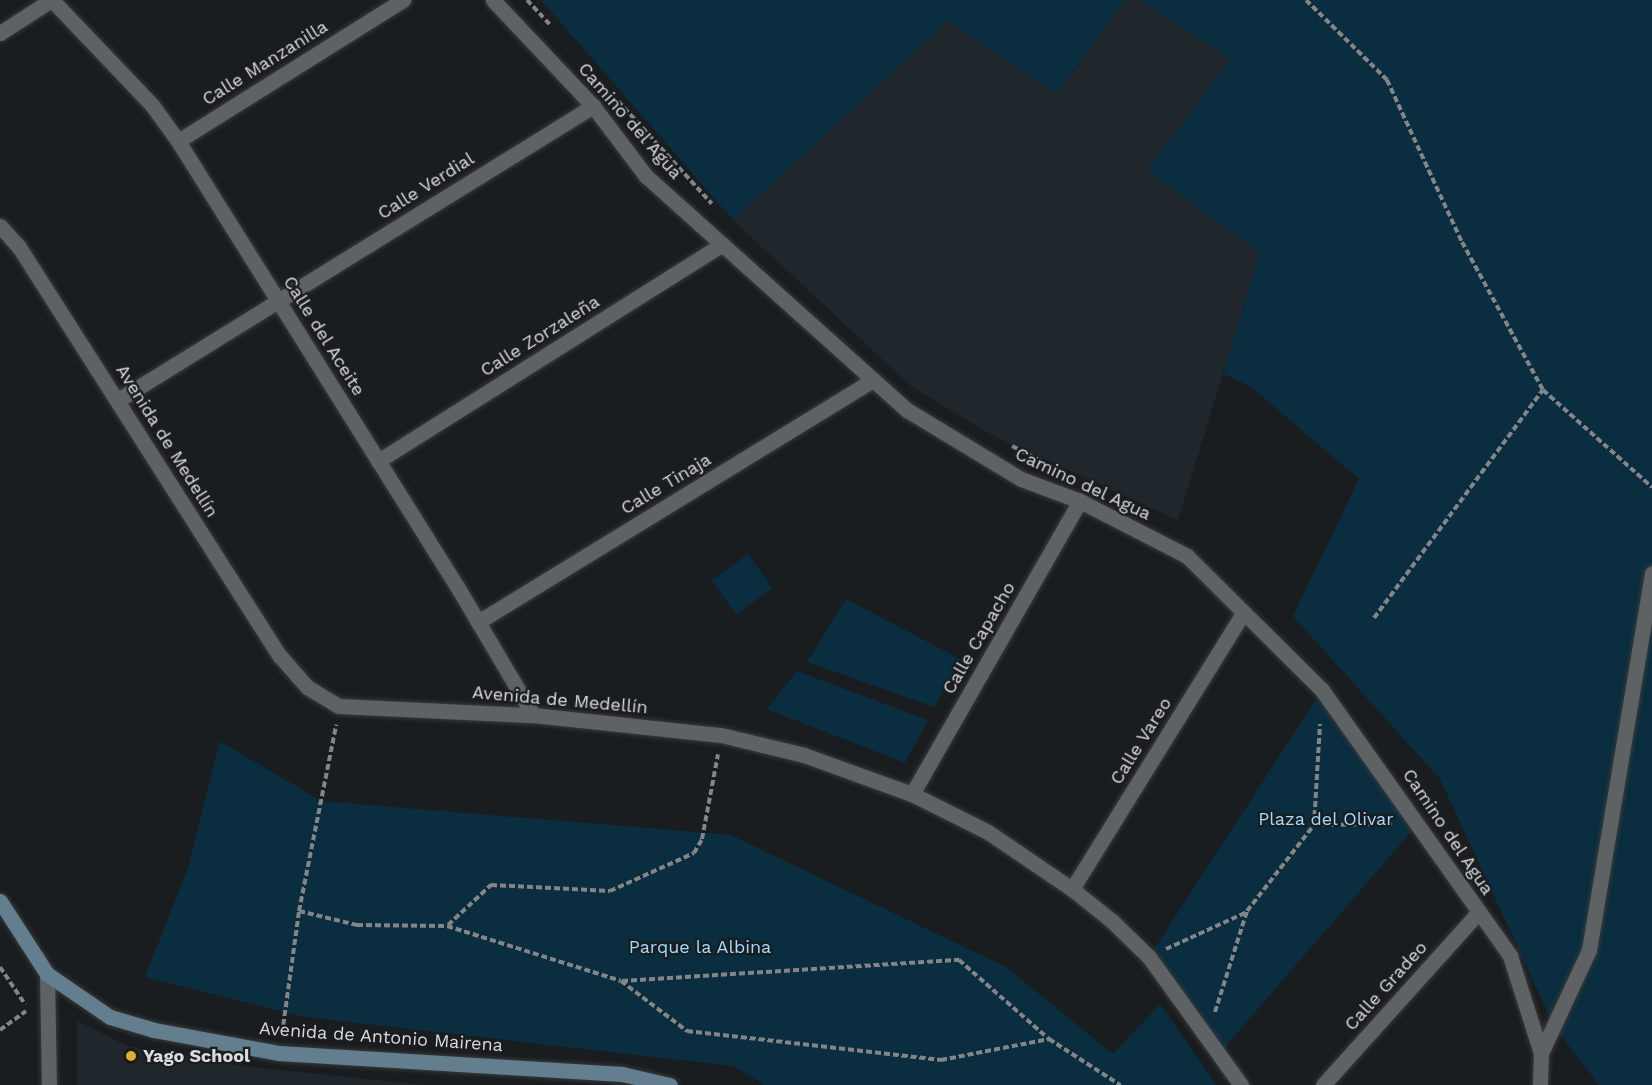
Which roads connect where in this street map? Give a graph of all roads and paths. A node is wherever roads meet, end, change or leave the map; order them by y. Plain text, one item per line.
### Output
1 (52, 0) edge
2 (403, 0) edge
3 (494, 0) edge
4 (1306, 0) edge
5 (0, 33) edge
6 (593, 106) junction
7 (178, 141) junction
8 (0, 226) edge
9 (722, 244) junction
10 (279, 300) junction
11 (873, 380) junction
12 (1543, 390) junction
13 (118, 400) junction
14 (378, 461) junction
15 (1652, 487) edge
16 (1080, 501) junction
17 (1652, 573) edge
18 (1242, 613) junction
19 (1374, 618) dead end
20 (478, 622) junction
21 (1323, 690) junction
22 (339, 706) junction
23 (533, 715) junction
24 (721, 735) junction
25 (912, 794) junction
26 (1419, 823) junction
27 (1314, 825) junction
28 (1072, 889) junction
29 (0, 901) edge
30 (299, 911) junction
31 (1247, 911) junction
32 (1479, 912) junction
33 (447, 926) junction
34 (1149, 957) junction
35 (0, 967) edge
36 (48, 974) junction
37 (621, 981) junction
38 (0, 1030) edge
39 (1207, 1038) junction
40 (1049, 1039) junction
41 (279, 1053) junction
42 (1540, 1053) junction
43 (49, 1085) edge
44 (670, 1085) edge
45 (1120, 1085) edge
46 (1241, 1085) edge
47 (1323, 1085) edge
48 (1540, 1085) edge

1 - 5 street
1 - 7 street, Calle del Aceite
2 - 7 street, Calle Manzanilla
3 - 6 street, Camino del Agua
4 - 12 path
6 - 9 street, Camino del Agua
6 - 10 street, Calle Verdial
7 - 10 street, Calle del Aceite
8 - 13 street, Avenida de Medellín
9 - 11 street, Camino del Agua
9 - 14 street, Calle Zorzaleña
10 - 13 street, Calle Verdial
10 - 14 street, Calle del Aceite
11 - 16 street, Camino del Agua
11 - 20 street, Calle Tinaja
12 - 15 path
12 - 19 path
13 - 22 street, Avenida de Medellín
14 - 20 street, Calle del Aceite
16 - 18 street, Camino del Agua
16 - 25 street, Calle Capacho
17 - 42 street
18 - 21 street, Camino del Agua
18 - 28 street, Calle Vareo
20 - 23 street, Calle del Aceite
21 - 26 street, Camino del Agua
21 - 27 path
22 - 23 street, Avenida de Medellín
22 - 30 path
23 - 24 street, Avenida de Medellín
24 - 25 street, Avenida de Medellín
24 - 33 path
25 - 28 street, Avenida de Medellín
26 - 27 path
26 - 32 street, Camino del Agua
27 - 31 path
28 - 34 street, Avenida de Medellín
29 - 36 street, Avenida de Antonio Mairena
30 - 33 path
30 - 41 path
31 - 34 path
31 - 39 path
32 - 42 street, Camino del Agua
32 - 47 street, Calle Gradeo
33 - 37 path
34 - 39 street, Avenida de Medellín
35 - 38 path
36 - 41 street, Avenida de Antonio Mairena
36 - 43 street
37 - 40 path
37 - 40 path
39 - 46 street, Avenida de Medellín
40 - 45 path
41 - 44 street, Avenida de Antonio Mairena
42 - 48 street, Camino del Agua

